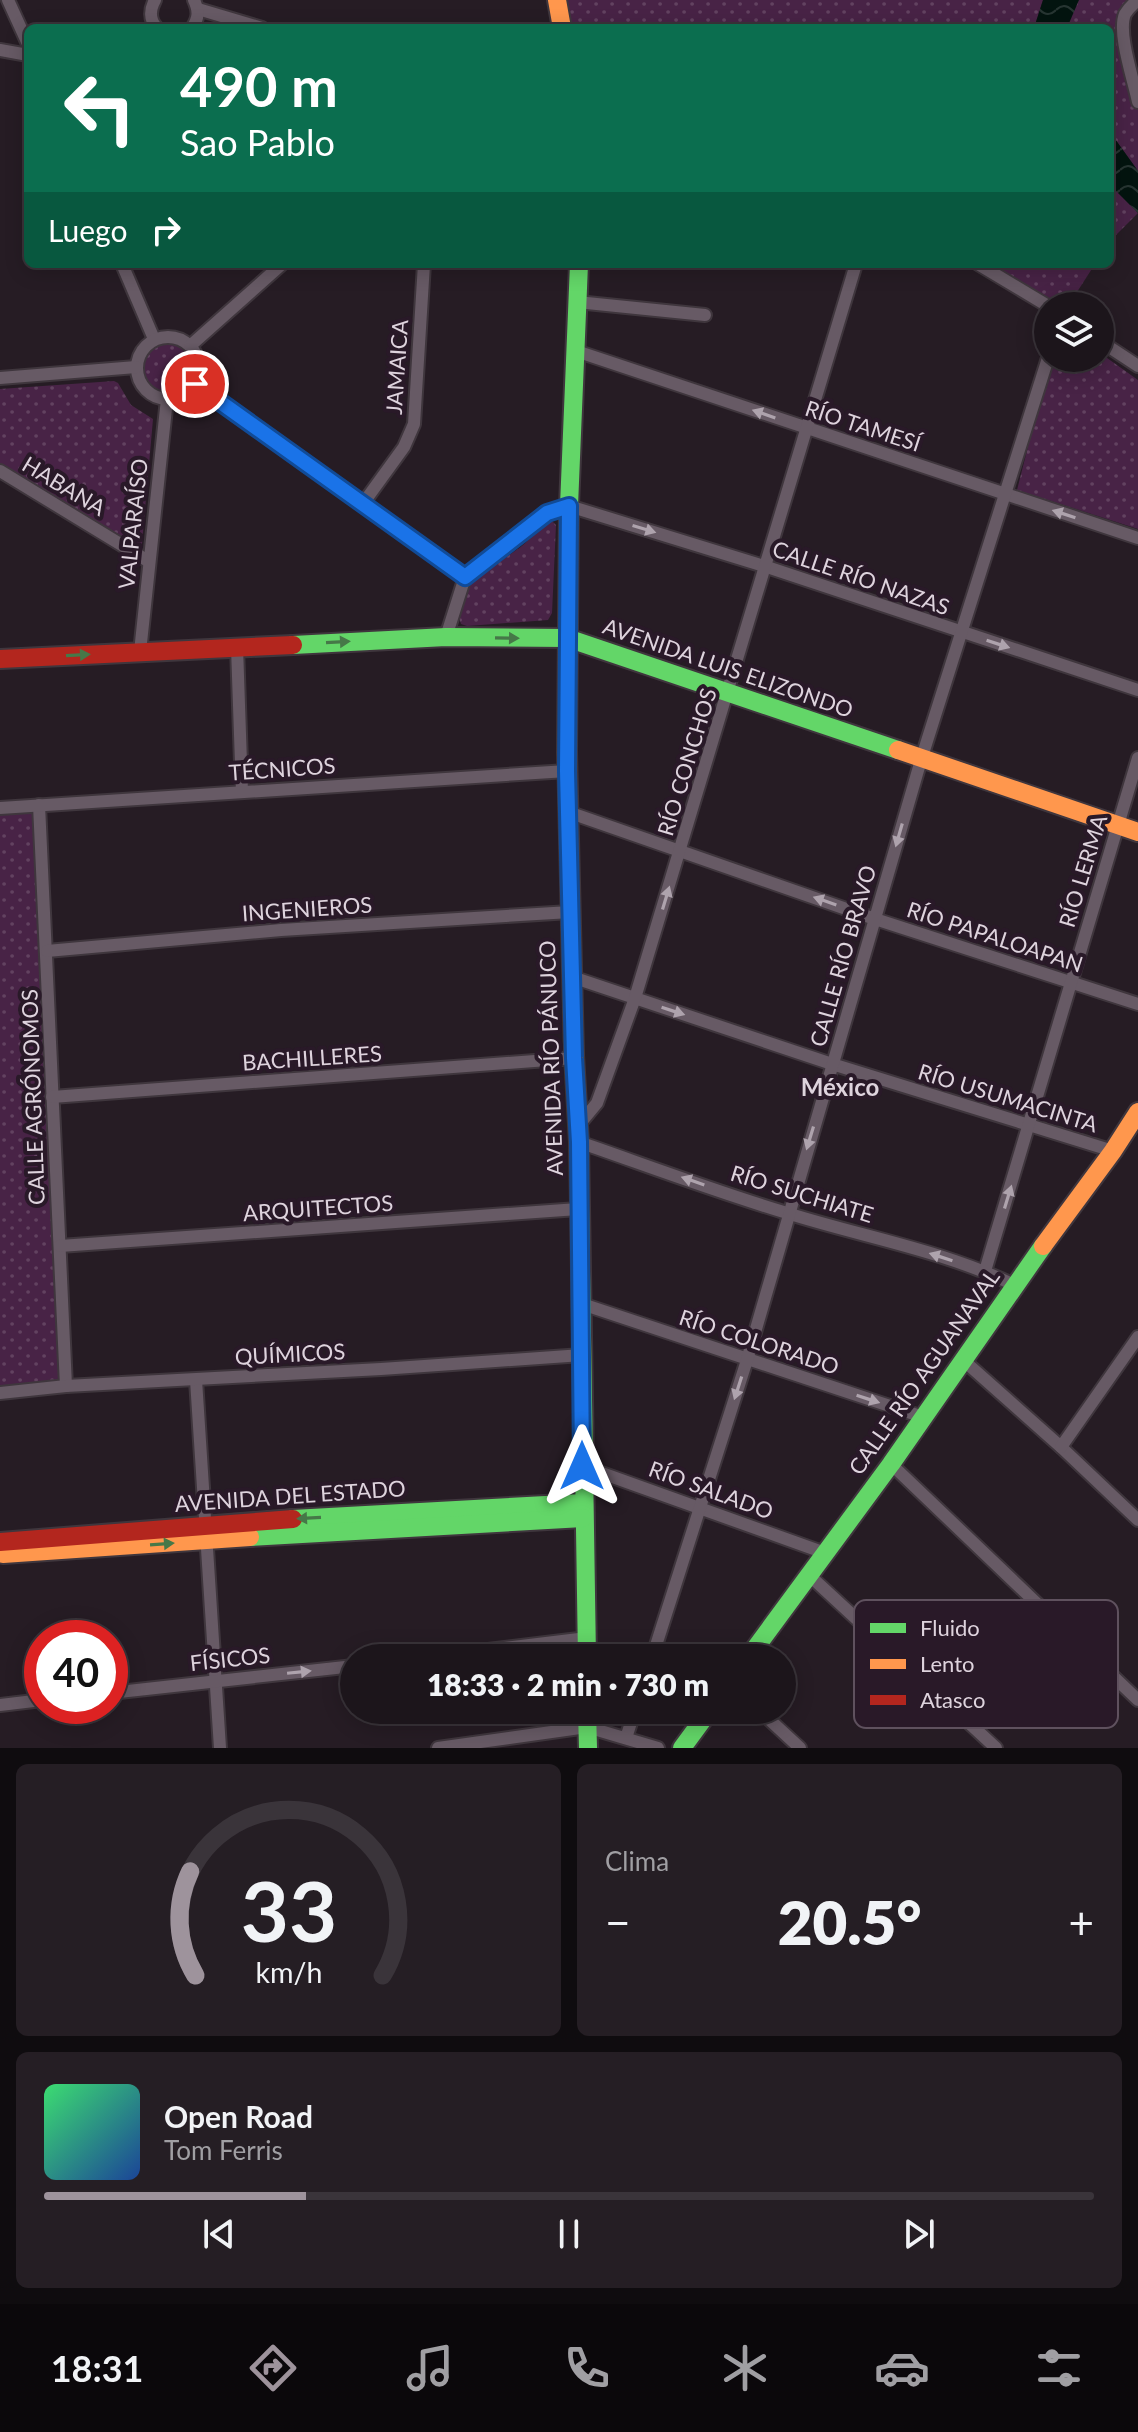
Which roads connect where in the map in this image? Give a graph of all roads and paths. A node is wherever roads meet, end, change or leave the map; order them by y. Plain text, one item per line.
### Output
1 (8, 0) edge
2 (155, 0) edge
3 (557, 0) edge
4 (1138, 0) edge
5 (196, 5) edge
6 (151, 24) edge
7 (251, 24) edge
8 (561, 24) edge
9 (24, 35) edge
10 (0, 50) edge
11 (24, 54) edge
12 (1138, 102) edge
13 (124, 268) edge
14 (278, 268) edge
15 (424, 268) edge
16 (579, 268) edge
17 (855, 268) edge
18 (985, 268) edge
19 (1034, 298) edge
20 (577, 302) junction
21 (705, 315) dead end
22 (154, 339) junction
23 (190, 346) junction
24 (1114, 350) edge
25 (576, 351) junction
26 (1138, 366) edge
27 (136, 367) junction
28 (1044, 372) edge
29 (0, 378) edge
30 (195, 384) junction
31 (167, 399) junction
32 (805, 428) junction
33 (0, 471) edge
34 (1005, 494) junction
35 (362, 505) junction
36 (569, 506) junction
37 (1138, 538) edge
38 (148, 561) junction
39 (764, 566) junction
40 (465, 577) junction
41 (961, 633) junction
42 (446, 637) junction
43 (567, 638) junction
44 (237, 647) junction
45 (140, 652) junction
46 (0, 659) edge
47 (1138, 690) edge
48 (729, 694) junction
49 (1138, 758) edge
50 (921, 760) junction
51 (567, 771) junction
52 (242, 792) junction
53 (39, 805) junction
54 (0, 808) edge
55 (568, 812) junction
56 (1118, 826) junction
57 (1138, 832) edge
58 (681, 851) junction
59 (570, 912) junction
60 (875, 919) junction
61 (47, 951) junction
62 (572, 977) junction
63 (1070, 982) junction
64 (635, 998) junction
65 (1138, 1004) edge
66 (574, 1058) junction
67 (832, 1064) junction
68 (52, 1097) junction
69 (1138, 1112) edge
70 (1030, 1126) junction
71 (579, 1134) junction
72 (1113, 1151) junction
73 (578, 1209) junction
74 (788, 1214) junction
75 (60, 1246) junction
76 (985, 1271) junction
77 (1014, 1285) junction
78 (582, 1304) junction
79 (1138, 1337) edge
80 (582, 1355) junction
81 (962, 1359) junction
82 (747, 1360) junction
83 (196, 1380) junction
84 (66, 1386) junction
85 (0, 1393) edge
86 (923, 1417) junction
87 (1061, 1447) junction
88 (891, 1464) junction
89 (582, 1466) junction
90 (701, 1507) junction
91 (583, 1511) junction
92 (1138, 1520) edge
93 (207, 1532) junction
94 (0, 1542) edge
95 (825, 1553) junction
96 (0, 1554) edge
97 (809, 1575) junction
98 (1033, 1600) edge
99 (854, 1617) edge
100 (587, 1638) junction
101 (537, 1644) edge
102 (587, 1644) edge
103 (657, 1644) edge
104 (758, 1644) edge
105 (340, 1668) edge
106 (215, 1681) junction
107 (1118, 1681) edge
108 (128, 1691) edge
109 (1138, 1700) edge
110 (24, 1702) edge
111 (0, 1705) edge
112 (561, 1724) edge
113 (587, 1724) edge
114 (597, 1724) edge
115 (630, 1724) edge
116 (700, 1724) edge
117 (774, 1724) edge
118 (974, 1728) edge
119 (626, 1738) junction
120 (220, 1748) edge
121 (438, 1748) edge
122 (588, 1748) edge
123 (658, 1748) edge
124 (682, 1748) edge
125 (800, 1748) edge
126 (996, 1748) edge

1 - 9 street
2 - 6 street
3 - 8 street
4 - 12 street
5 - 7 street
10 - 11 street
13 - 22 street
14 - 23 street
15 - 35 street, JAMAICA
16 - 20 street, AVENIDA RÍO PÁNUCO
17 - 32 street, RÍO CONCHOS
18 - 19 street
20 - 21 street
20 - 25 street, AVENIDA RÍO PÁNUCO
22 - 23 street
22 - 27 street
23 - 30 street
24 - 26 street
32 -> 25 street, RÍO TAMESÍ
25 - 36 street, AVENIDA RÍO PÁNUCO
27 - 29 street
27 - 31 street
28 - 34 street, CALLE RÍO BRAVO
30 - 31 street
30 - 35 street
31 - 38 street, VALPARAÍSO
32 - 34 street, RÍO TAMESÍ
32 - 39 street, RÍO CONCHOS
33 - 38 street, HABANA
37 -> 34 street, RÍO TAMESÍ
34 - 41 street, CALLE RÍO BRAVO
35 - 40 street
36 -> 39 street, CALLE RÍO NAZAS
36 - 40 street
36 - 43 street, AVENIDA RÍO PÁNUCO
38 - 45 street, VALPARAÍSO
39 - 41 street, CALLE RÍO NAZAS
39 - 48 street, RÍO CONCHOS
40 - 42 street
41 -> 47 street, CALLE RÍO NAZAS
41 - 50 street, CALLE RÍO BRAVO
42 -> 43 street, AVENIDA LUIS ELIZONDO
44 -> 42 street, AVENIDA LUIS ELIZONDO
43 - 48 street, AVENIDA LUIS ELIZONDO
43 - 51 street, AVENIDA RÍO PÁNUCO
44 - 45 street, AVENIDA LUIS ELIZONDO
44 - 52 street
46 -> 45 street, AVENIDA LUIS ELIZONDO
48 - 50 street, AVENIDA LUIS ELIZONDO
48 - 58 street, RÍO CONCHOS
49 - 56 street, RÍO LERMA
50 - 56 street, AVENIDA LUIS ELIZONDO
50 -> 60 street, CALLE RÍO BRAVO
51 - 52 street, TÉCNICOS
51 - 55 street, AVENIDA RÍO PÁNUCO
52 - 53 street, TÉCNICOS
53 - 54 street, TÉCNICOS
53 - 61 street, CALLE AGRÓNOMOS
55 - 58 street, RÍO PAPALOAPAN
55 - 59 street, AVENIDA RÍO PÁNUCO
56 - 57 street, AVENIDA LUIS ELIZONDO
56 - 63 street, RÍO LERMA
60 -> 58 street, RÍO PAPALOAPAN
64 -> 58 street, RÍO CONCHOS
59 - 61 street, INGENIEROS
59 - 62 street, AVENIDA RÍO PÁNUCO
60 - 63 street, RÍO PAPALOAPAN
60 - 67 street, CALLE RÍO BRAVO
61 - 68 street, CALLE AGRÓNOMOS
62 - 64 street, RÍO USUMACINTA
62 - 66 street, AVENIDA RÍO PÁNUCO
63 - 65 street, RÍO PAPALOAPAN
63 - 70 street, RÍO LERMA
64 -> 67 street, RÍO USUMACINTA
64 - 71 street, RÍO CONCHOS
66 - 68 street, BACHILLERES
66 - 71 street, AVENIDA RÍO PÁNUCO
67 - 70 street, RÍO USUMACINTA
67 -> 74 street, CALLE RÍO BRAVO
68 - 75 street, CALLE AGRÓNOMOS
69 - 72 street, CALLE RÍO AGUANAVAL
70 - 72 street, RÍO USUMACINTA
76 -> 70 street, RÍO LERMA
71 - 73 street, AVENIDA RÍO PÁNUCO
74 -> 71 street, RÍO SUCHIATE
72 - 77 street, CALLE RÍO AGUANAVAL
73 - 75 street, ARQUITECTOS
73 - 78 street, AVENIDA RÍO PÁNUCO
76 -> 74 street, RÍO SUCHIATE
74 - 82 street, CALLE RÍO BRAVO
75 - 84 street, CALLE AGRÓNOMOS
76 - 77 street, RÍO SUCHIATE
77 - 81 street, CALLE RÍO AGUANAVAL
78 - 80 street, AVENIDA RÍO PÁNUCO
78 - 82 street, RÍO COLORADO
79 - 87 street
80 - 83 street, QUÍMICOS
80 - 89 street, AVENIDA RÍO PÁNUCO
81 - 86 street, CALLE RÍO AGUANAVAL
81 - 87 street
82 -> 86 street, RÍO COLORADO
82 -> 90 street, CALLE RÍO BRAVO
83 - 84 street, QUÍMICOS
83 - 93 street
84 - 85 street, QUÍMICOS
86 - 88 street, CALLE RÍO AGUANAVAL
87 - 92 street
88 - 95 street, CALLE RÍO AGUANAVAL
88 - 98 street
89 - 90 street, RÍO SALADO
89 - 91 street, AVENIDA RÍO PÁNUCO
90 - 95 street, RÍO SALADO
90 - 103 street, CALLE RÍO BRAVO
91 - 93 street, AVENIDA DEL ESTADO
91 - 100 street, AVENIDA RÍO PÁNUCO
93 - 94 street, AVENIDA DEL ESTADO
96 -> 93 street, AVENIDA DEL ESTADO
93 - 106 street
95 - 97 street, CALLE RÍO AGUANAVAL
97 - 99 street
97 - 104 street, CALLE RÍO AGUANAVAL
100 - 101 street
100 - 102 street, AVENIDA RÍO PÁNUCO
106 -> 105 street, FÍSICOS
106 - 108 street, FÍSICOS
106 - 120 street
107 - 109 street
110 - 111 street
112 - 121 street
113 - 122 street
114 - 119 street
115 - 119 street
116 - 124 street
117 - 125 street
118 - 126 street
119 - 123 street

